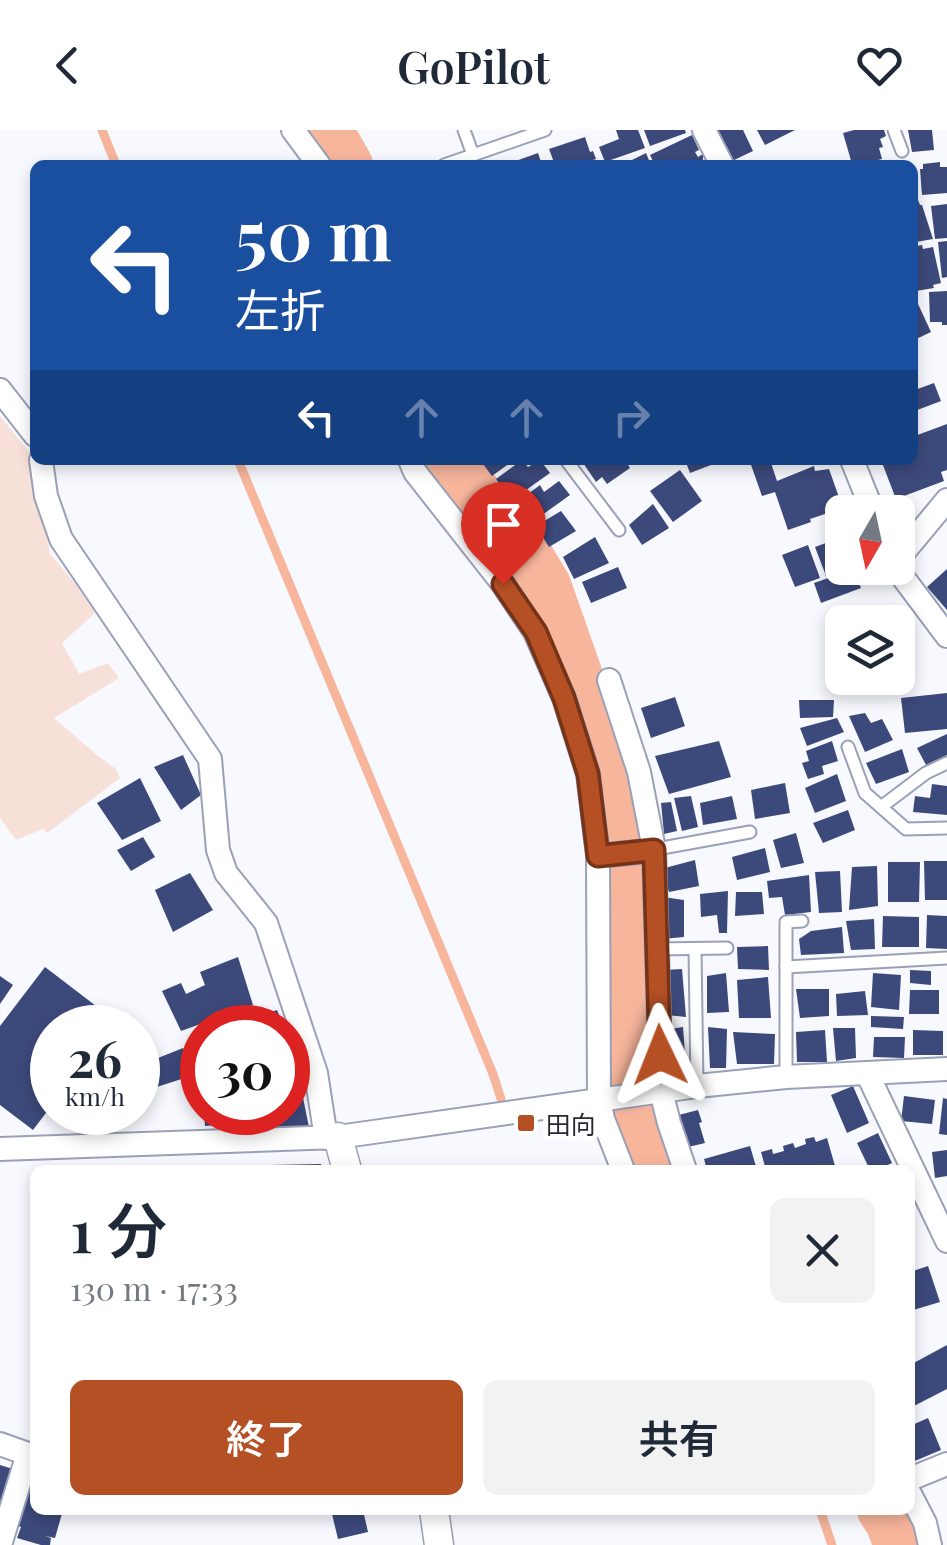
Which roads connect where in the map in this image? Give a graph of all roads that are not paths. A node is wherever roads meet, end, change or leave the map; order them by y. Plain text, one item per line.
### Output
1 (293, 130) edge
2 (464, 130) edge
3 (545, 130) edge
4 (704, 130) edge
5 (894, 130) edge
6 (902, 151) dead end
7 (473, 155) junction
8 (315, 160) edge
9 (458, 160) edge
10 (719, 160) edge
11 (0, 390) edge
12 (30, 429) edge
13 (43, 465) edge
14 (412, 465) edge
15 (570, 465) edge
16 (854, 465) edge
17 (866, 495) edge
18 (947, 500) edge
19 (619, 530) dead end
20 (915, 539) edge
21 (909, 585) edge
22 (946, 634) edge
23 (609, 680) dead end
24 (848, 747) dead end
25 (947, 763) edge
26 (882, 808) junction
27 (947, 828) edge
28 (750, 832) dead end
29 (650, 850) junction
30 (602, 856) junction
31 (802, 921) dead end
32 (695, 948) junction
33 (727, 948) dead end
34 (656, 949) junction
35 (947, 958) edge
36 (786, 967) junction
37 (947, 1069) edge
38 (867, 1073) junction
39 (786, 1077) junction
40 (697, 1086) junction
41 (656, 1092) junction
42 (604, 1099) junction
43 (332, 1137) junction
44 (0, 1148) edge
45 (345, 1165) edge
46 (622, 1165) edge
47 (683, 1165) edge
48 (911, 1165) edge
49 (915, 1174) edge
50 (947, 1241) edge
51 (0, 1444) edge
52 (947, 1464) edge
53 (915, 1477) edge
54 (915, 1504) edge
55 (435, 1515) edge
56 (0, 1545) edge
57 (439, 1545) edge
58 (930, 1545) edge

1 - 8 street
2 - 7 lane
3 - 7 lane
4 - 10 street
5 - 6 lane
7 - 9 lane
11 - 12 street
13 - 43 street
14 - 30 street
15 - 19 lane
16 - 17 street
18 - 20 street
21 - 22 street
23 - 29 street
24 - 26 lane
25 - 26 lane
26 - 27 lane
28 - 29 lane
29 - 30 street
29 - 34 street
30 - 42 street
31 - 36 lane
32 - 33 lane
32 - 34 lane
32 - 40 lane
34 - 41 street
35 - 36 lane
36 - 39 lane
37 - 38 street
38 - 39 street
38 - 48 street
39 - 40 street
40 - 41 street
41 - 42 street
41 - 47 street
42 - 43 street
42 - 46 street
43 - 44 street
43 - 45 street
49 - 50 street
51 - 56 street
52 - 53 street
54 - 58 street
55 - 57 street

